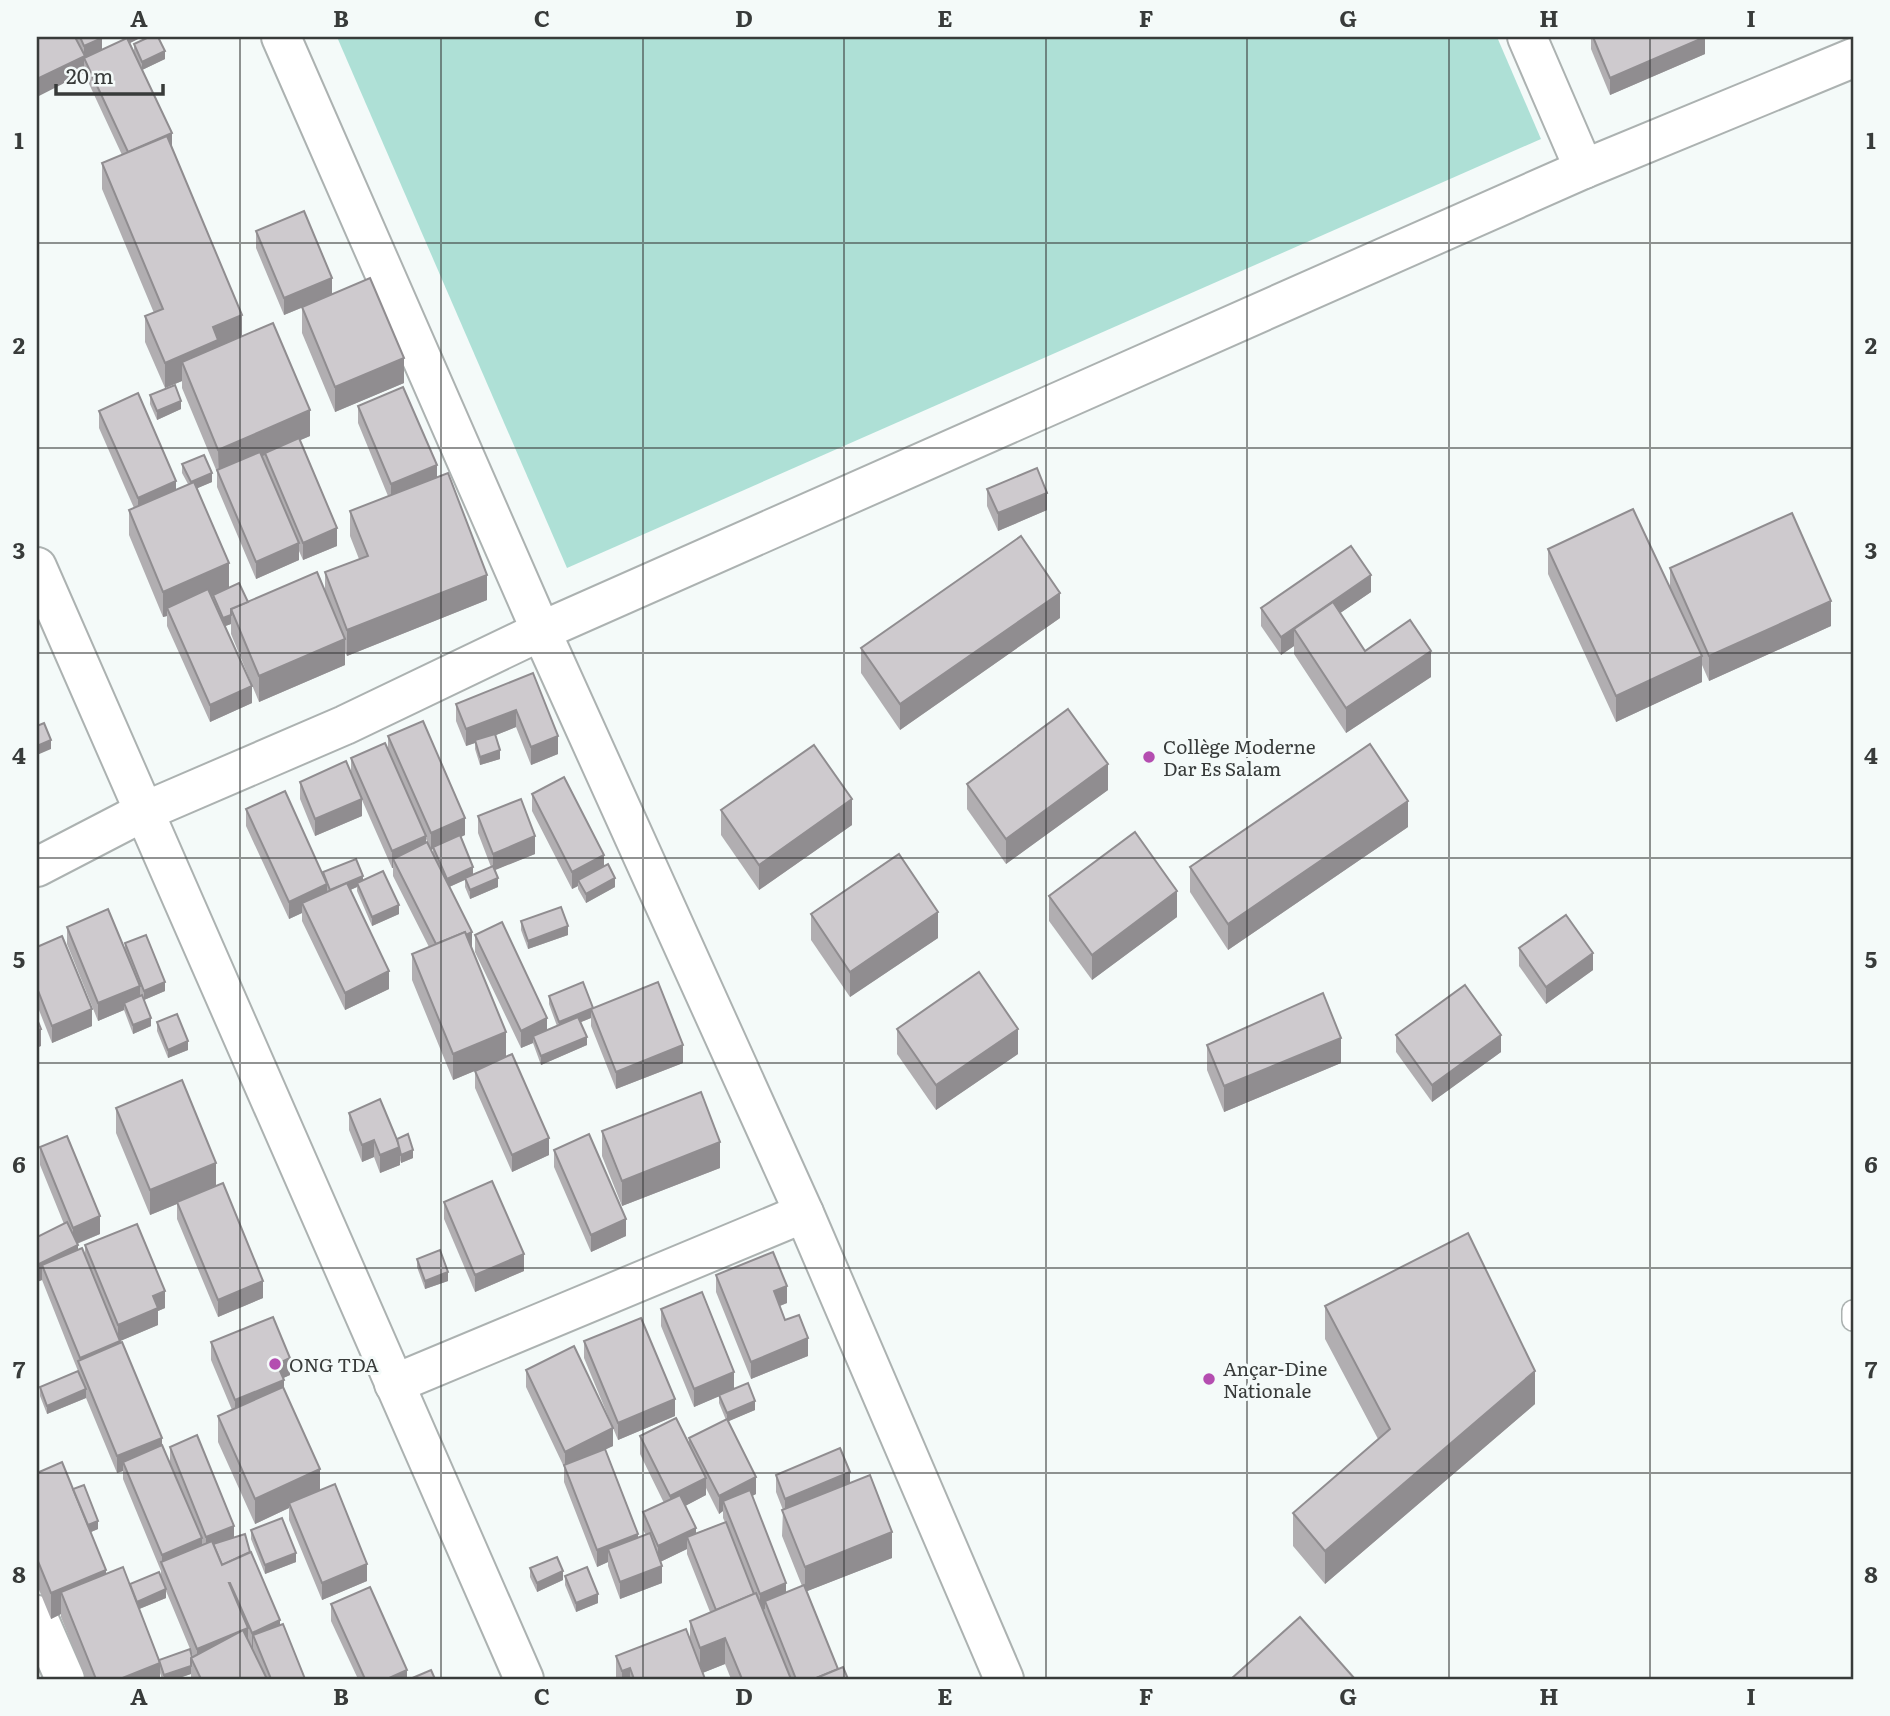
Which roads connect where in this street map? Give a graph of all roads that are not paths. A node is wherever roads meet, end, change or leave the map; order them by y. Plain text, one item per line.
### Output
1 (281, 37) edge
2 (1527, 37) edge
3 (1853, 58) edge
4 (1584, 169) junction
5 (37, 567) edge
6 (541, 631) junction
7 (144, 812) junction
8 (37, 867) edge
9 (804, 1213) junction
10 (1853, 1311) edge
11 (1853, 1320) edge
12 (394, 1384) junction
13 (37, 1615) edge
14 (65, 1679) edge
15 (524, 1679) edge
16 (1004, 1679) edge

1 - 6 street
2 - 4 street
3 - 4 street
4 - 6 street
5 - 7 street
6 - 7 street
6 - 9 street
7 - 8 street
7 - 12 street
9 - 12 street
9 - 16 street
10 - 11 lane
12 - 15 street
13 - 14 street

